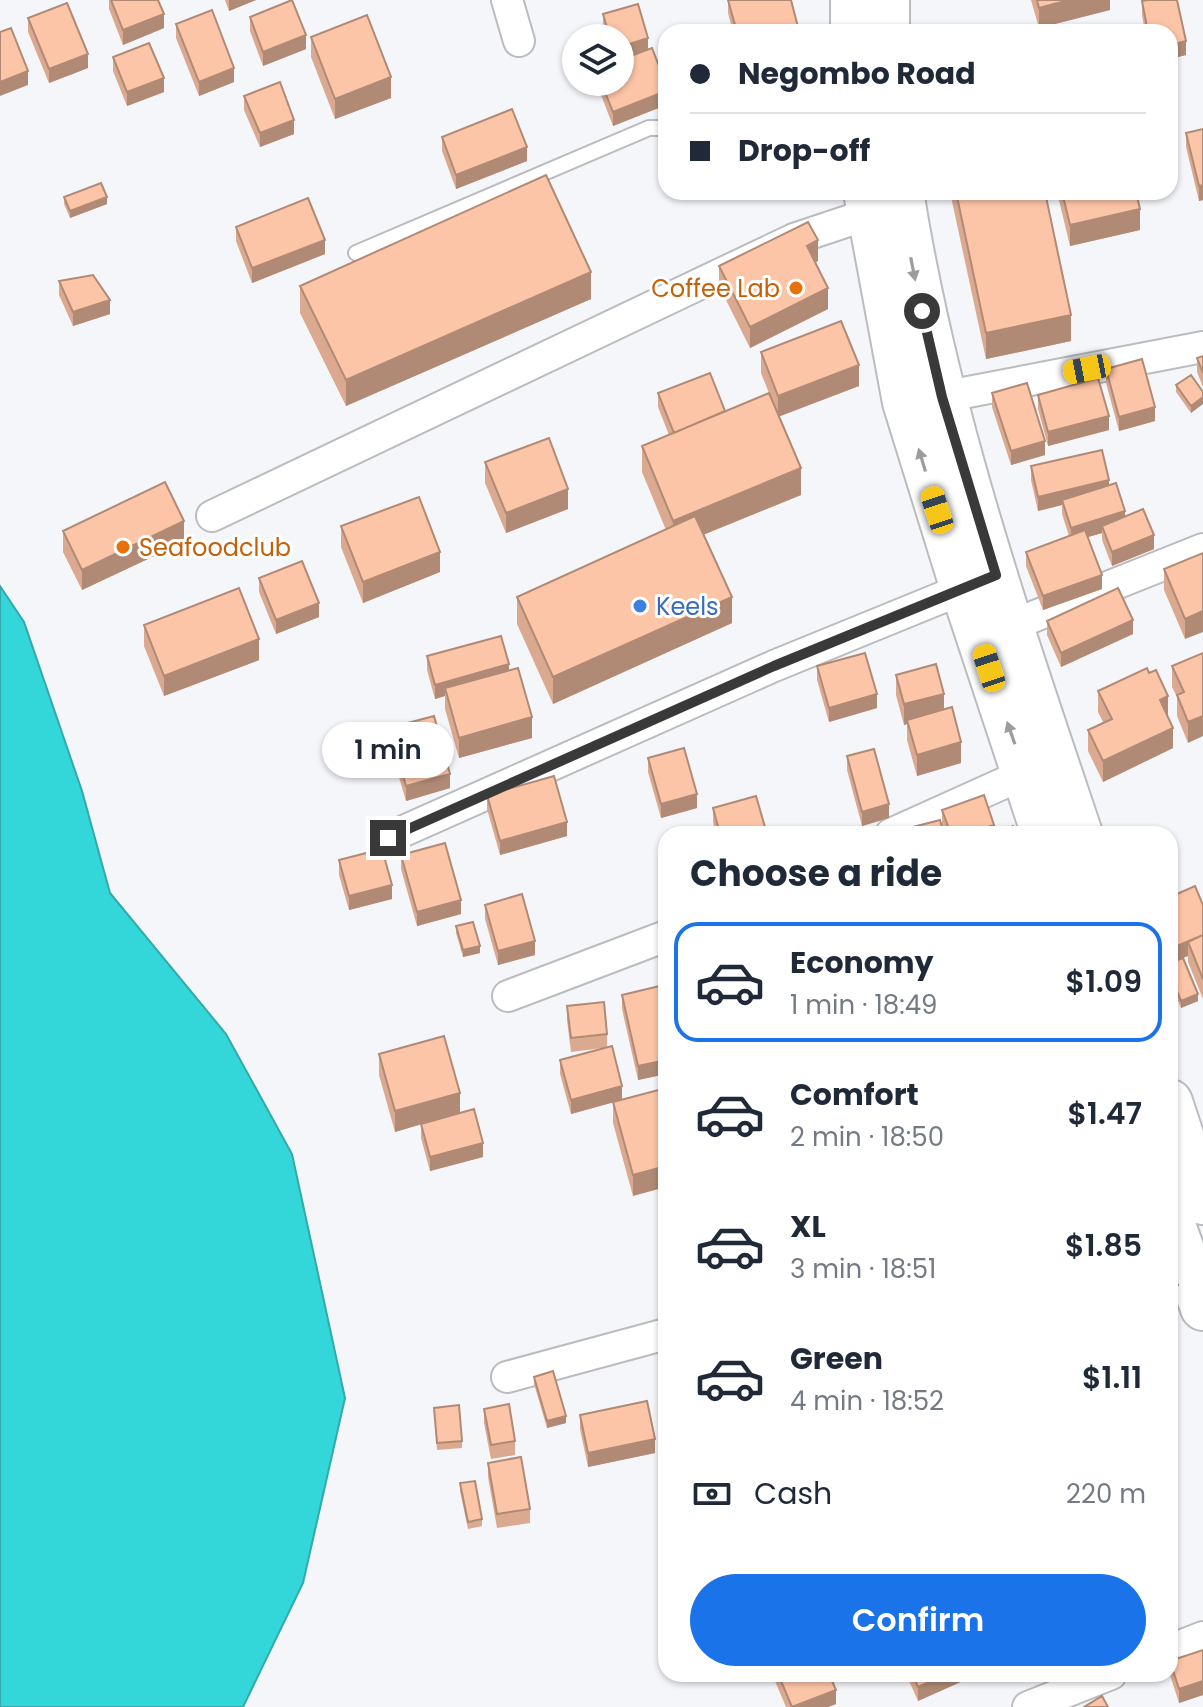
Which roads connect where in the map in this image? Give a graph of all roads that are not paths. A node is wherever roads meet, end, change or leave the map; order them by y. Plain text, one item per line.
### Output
1 (507, 0) edge
2 (853, 0) edge
3 (887, 0) edge
4 (853, 24) edge
5 (887, 24) edge
6 (519, 41) dead end
7 (658, 128) edge
8 (876, 200) edge
9 (878, 200) edge
10 (879, 200) edge
11 (356, 253) dead end
12 (1203, 347) edge
13 (942, 397) junction
14 (212, 516) dead end
15 (1203, 549) edge
16 (980, 582) junction
17 (1010, 626) junction
18 (1024, 774) junction
19 (909, 826) edge
20 (1041, 826) edge
21 (1077, 826) edge
22 (388, 838) dead end
23 (658, 939) edge
24 (508, 996) dead end
25 (1178, 1126) edge
26 (1203, 1202) edge
27 (1178, 1239) edge
28 (1203, 1308) edge
29 (658, 1336) edge
30 (507, 1377) dead end
31 (1203, 1637) edge
32 (1178, 1647) edge
33 (1091, 1682) edge
34 (1028, 1707) edge

1 - 6 street
2 - 4 highway
3 - 5 highway
7 - 11 lane
8 - 14 street
16 -> 9 highway
10 -> 13 highway
12 - 13 street
13 - 16 highway
15 - 17 street
16 - 17 highway
18 -> 16 highway
16 - 22 street
17 - 21 highway
18 - 19 street
18 - 20 highway
23 - 24 street
25 - 26 highway
27 - 28 highway
29 - 30 street
31 - 32 street
33 - 34 street

